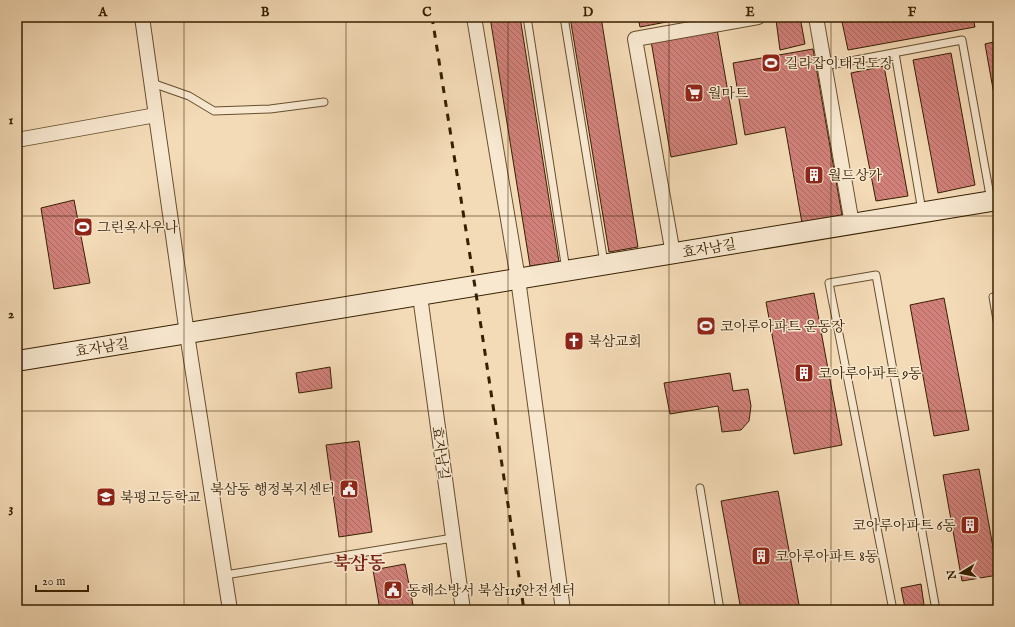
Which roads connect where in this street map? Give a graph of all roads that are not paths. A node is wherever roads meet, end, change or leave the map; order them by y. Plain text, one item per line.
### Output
1 (142, 17) edge
2 (474, 17) edge
3 (527, 17) edge
4 (564, 17) edge
5 (758, 17) edge
6 (816, 17) edge
7 (895, 53) junction
8 (824, 66) junction
9 (152, 83) junction
10 (324, 102) dead end
11 (156, 115) junction
12 (17, 140) edge
13 (994, 200) edge
14 (922, 212) junction
15 (852, 224) junction
16 (673, 254) junction
17 (605, 265) junction
18 (566, 271) junction
19 (518, 279) junction
20 (420, 296) junction
21 (998, 296) edge
22 (998, 326) edge
23 (187, 334) junction
24 (17, 361) edge
25 (700, 488) dead end
26 (453, 538) junction
27 (225, 575) junction
28 (230, 610) edge
29 (463, 610) edge
30 (563, 610) edge
31 (720, 610) edge
32 (893, 610) edge
33 (936, 610) edge

1 - 9 street
2 - 19 street
3 - 18 lane
4 - 17 lane
5 - 16 street
6 - 8 street
7 - 8 lane
7 - 13 lane
7 - 14 lane
8 - 15 street
9 - 10 lane
9 - 11 street
11 - 12 street
11 - 23 street
13 - 14 street, 효자남길
14 - 15 street, 효자남길
15 - 16 street, 효자남길
16 - 17 street, 효자남길
17 - 18 street, 효자남길
18 - 19 street, 효자남길
19 - 20 street, 효자남길
19 - 30 street
20 - 23 street, 효자남길
20 - 26 street, 효자남길
21 - 22 lane
23 - 24 street, 효자남길
23 - 27 street
25 - 31 lane
26 - 27 lane
26 - 29 street, 효자남길
27 - 28 street
32 - 33 lane

